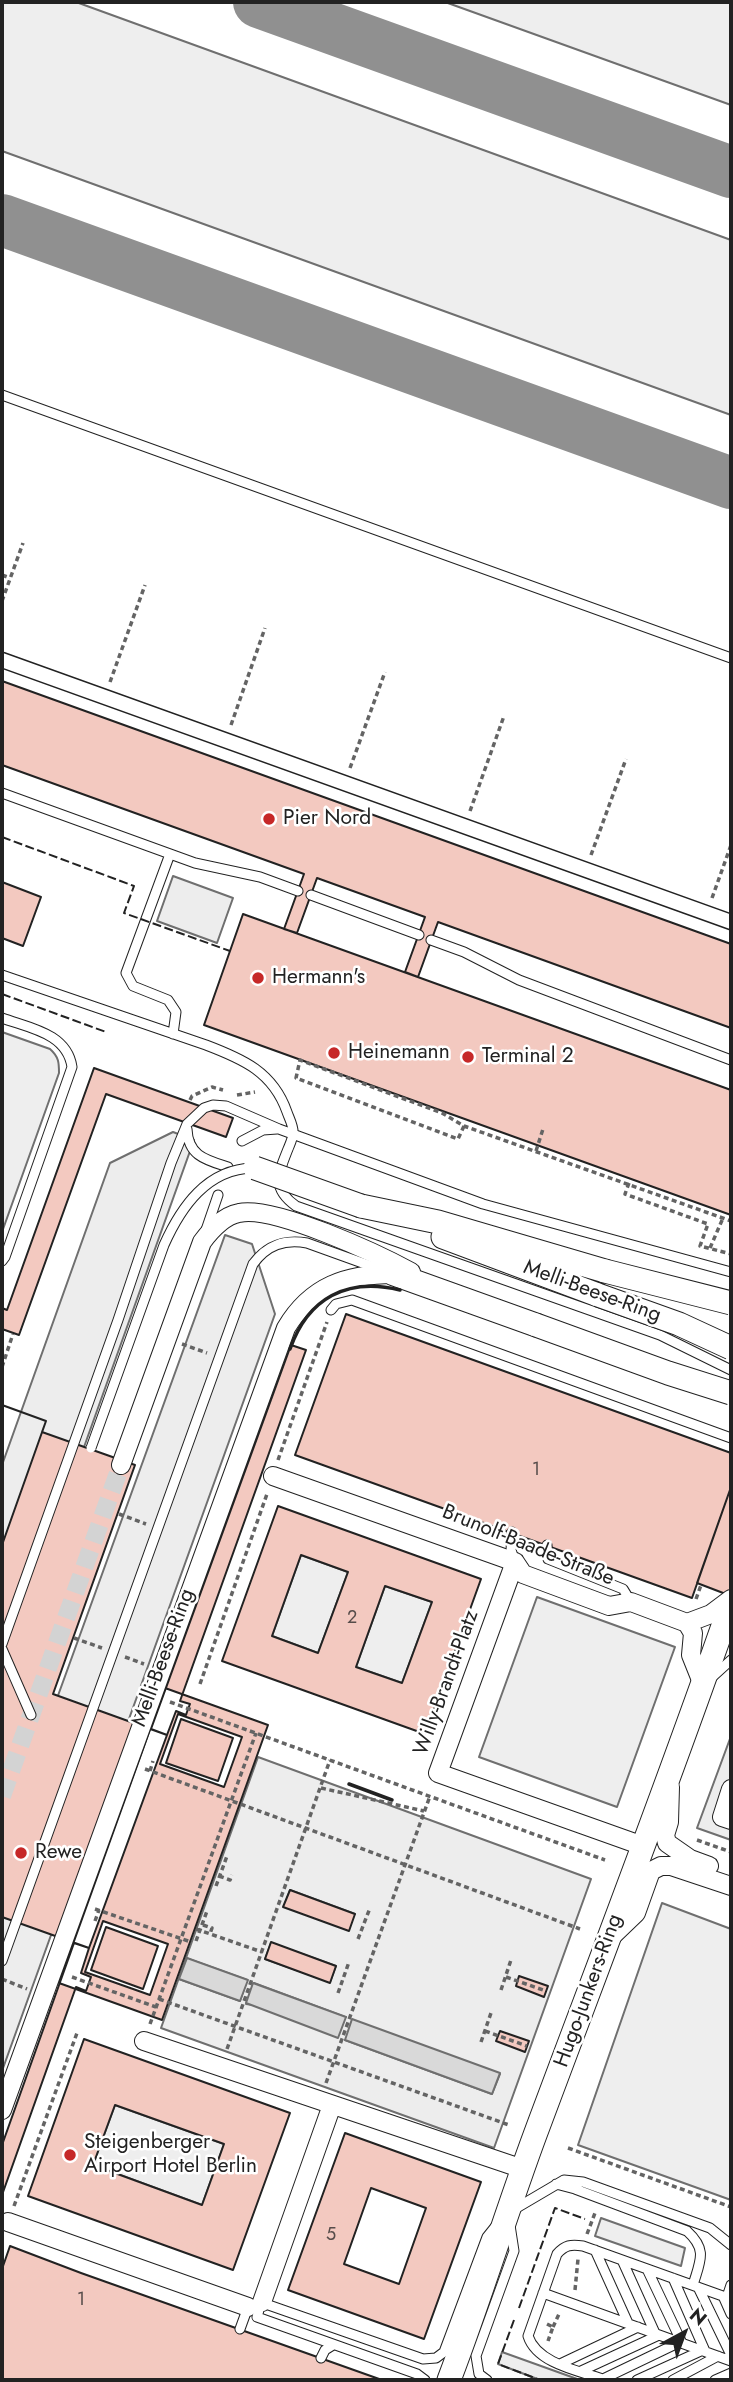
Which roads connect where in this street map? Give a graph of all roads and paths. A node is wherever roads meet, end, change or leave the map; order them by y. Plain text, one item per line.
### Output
1 (2, 395) edge
2 (23, 543) dead end
3 (2, 575) edge
4 (10, 578) junction
5 (145, 586) dead end
6 (2, 601) edge
7 (265, 628) dead end
8 (731, 658) edge
9 (2, 660) edge
10 (384, 672) dead end
11 (105, 697) junction
12 (504, 716) dead end
13 (225, 740) junction
14 (626, 760) dead end
15 (344, 783) junction
16 (2, 793) edge
17 (464, 826) junction
18 (731, 845) edge
19 (170, 854) junction
20 (586, 870) junction
21 (298, 891) dead end
22 (311, 895) dead end
23 (706, 914) junction
24 (731, 922) edge
25 (419, 935) dead end
26 (431, 940) dead end
27 (2, 975) edge
28 (2, 1018) edge
29 (173, 1034) junction
30 (731, 1060) edge
31 (187, 1124) junction
32 (464, 1126) junction
33 (279, 1129) junction
34 (543, 1129) dead end
35 (294, 1134) junction
36 (242, 1141) dead end
37 (536, 1150) junction
38 (228, 1167) dead end
39 (255, 1168) joint
40 (629, 1184) junction
41 (218, 1195) dead end
42 (361, 1206) junction
43 (723, 1218) junction
44 (731, 1221) edge
45 (202, 1242) junction
46 (710, 1248) junction
47 (731, 1254) edge
48 (2, 1261) edge
49 (731, 1272) edge
50 (402, 1274) junction
51 (731, 1303) edge
52 (331, 1310) joint
53 (13, 1334) dead end
54 (731, 1348) edge
55 (2, 1367) edge
56 (731, 1370) edge
57 (731, 1393) edge
58 (731, 1438) edge
59 (91, 1448) dead end
60 (121, 1465) tunnel mouth
61 (273, 1476) junction
62 (119, 1514) dead end
63 (158, 1529) junction
64 (512, 1532) dead end
65 (547, 1545) dead end
66 (515, 1562) junction
67 (701, 1585) dead end
68 (731, 1601) edge
69 (631, 1602) junction
70 (690, 1616) junction
71 (2, 1647) edge
72 (731, 1660) edge
73 (200, 1684) dead end
74 (703, 1685) junction
75 (170, 1702) dead end
76 (31, 1715) dead end
77 (256, 1733) junction
78 (330, 1760) junction
79 (153, 1761) dead end
80 (670, 1773) junction
81 (321, 1788) junction
82 (731, 1790) edge
83 (430, 1796) junction
84 (231, 1801) junction
85 (425, 1811) junction
86 (731, 1820) edge
87 (306, 1828) junction
88 (694, 1839) dead end
89 (643, 1846) junction
90 (731, 1852) edge
91 (227, 1856) dead end
92 (605, 1860) dead end
93 (405, 1865) junction
94 (731, 1873) edge
95 (232, 1875) dead end
96 (219, 1876) junction
97 (216, 1886) dead end
98 (731, 1886) edge
99 (370, 1908) dead end
100 (207, 1911) dead end
101 (95, 1921) dead end
102 (202, 1925) junction
103 (196, 1929) dead end
104 (580, 1929) dead end
105 (210, 1934) junction
106 (181, 1939) junction
107 (358, 1939) dead end
108 (608, 1941) junction
109 (264, 1950) junction
110 (512, 1960) dead end
111 (2, 1961) edge
112 (349, 1962) dead end
113 (72, 1977) dead end
114 (506, 1977) junction
115 (501, 1990) dead end
116 (546, 1991) dead end
117 (338, 1993) dead end
118 (159, 2000) junction
119 (156, 2007) junction
120 (491, 2013) dead end
121 (234, 2028) junction
122 (485, 2031) junction
123 (77, 2033) dead end
124 (144, 2041) joint
125 (481, 2042) dead end
126 (527, 2046) dead end
127 (334, 2063) junction
128 (220, 2068) junction
129 (326, 2103) junction
130 (2, 2110) edge
131 (509, 2125) dead end
132 (568, 2148) dead end
133 (523, 2169) junction
134 (556, 2184) junction
135 (731, 2207) edge
136 (508, 2213) junction
137 (595, 2213) dead end
138 (8, 2222) joint
139 (587, 2234) dead end
140 (731, 2245) edge
141 (594, 2250) junction
142 (580, 2254) dead end
143 (622, 2260) junction
144 (648, 2269) junction
145 (673, 2278) junction
146 (731, 2285) edge
147 (695, 2286) junction
148 (543, 2293) junction
149 (574, 2294) dead end
150 (727, 2297) edge
151 (256, 2306) junction
152 (731, 2314) edge
153 (566, 2317) dead end
154 (547, 2324) dead end
155 (633, 2325) junction
156 (554, 2327) junction
157 (240, 2329) dead end
158 (657, 2334) junction
159 (548, 2343) dead end
160 (681, 2343) junction
161 (333, 2344) junction
162 (704, 2351) junction
163 (731, 2355) edge
164 (718, 2356) junction
165 (321, 2358) dead end
166 (731, 2361) edge
167 (560, 2364) junction
168 (581, 2371) junction
169 (731, 2372) edge
170 (425, 2380) edge
171 (449, 2380) edge
172 (487, 2380) edge
173 (604, 2380) edge
174 (637, 2380) edge
175 (673, 2380) edge
176 (715, 2380) edge

1 - 8 lane
2 - 4 path
3 - 4 path
4 - 6 path
5 - 11 path
7 - 13 path
9 - 11 street
10 - 15 path
11 - 13 street
12 - 17 path
13 - 15 street
14 - 20 path
15 - 17 street
16 - 19 lane
17 - 20 street
18 - 23 path
19 - 21 lane
19 - 29 lane
20 - 23 street
22 - 25 lane
23 - 24 street
26 - 30 lane
27 - 29 lane
28 - 48 lane
29 - 35 lane
31 - 33 lane
31 - 38 lane
31 - 71 lane
32 - 32 path
32 - 37 path
33 - 35 lane
33 - 36 lane
34 - 37 path
35 - 49 lane
35 - 56 lane
37 - 40 path
39 - 42 street, Melli-Beese-Ring, bridge
39 - 59 lane, bridge
40 - 43 path
40 - 46 path
41 - 45 lane
42 - 51 street, bridge
42 - 54 street, Melli-Beese-Ring, bridge
43 - 44 path
43 - 46 path
45 - 50 street, Melli-Beese-Ring
45 - 60 street, Melli-Beese-Ring
46 - 47 path
50 - 57 street, Melli-Beese-Ring, bridge
50 - 63 lane, Melli-Beese-Ring
50 - 130 street, Melli-Beese-Ring
52 - 58 lane
52 - 61 path
53 - 55 path
61 - 66 street, Brunolf-Baade-Straße
61 - 73 path
62 - 63 path
63 - 111 lane, Melli-Beese-Ring
64 - 66 lane
65 - 69 lane
66 - 69 street, Brunolf-Baade-Straße
66 - 89 street, Willy-Brandt-Platz
67 - 70 path
68 - 70 street
68 - 74 street, Hugo-Junkers-Ring
69 - 70 street, Brunolf-Baade-Straße
70 - 74 street
71 - 76 lane
72 - 74 lane
74 - 80 street, Hugo-Junkers-Ring
75 - 77 path
77 - 78 path
77 - 84 path
78 - 81 path
78 - 83 path
79 - 84 path
80 - 89 street, Hugo-Junkers-Ring
80 - 94 street
81 - 85 path
81 - 87 path
82 - 86 street
83 - 85 path
83 - 92 path
84 - 87 path
84 - 106 path
85 - 93 path
87 - 93 path
87 - 109 path
88 - 90 path
89 - 108 street, Hugo-Junkers-Ring
91 - 96 path
93 - 104 path
93 - 127 path
95 - 96 path
96 - 97 path
98 - 108 street
99 - 107 path
100 - 102 path
101 - 106 path
102 - 105 path
102 - 106 path
103 - 105 path
105 - 109 path
106 - 118 path
108 - 133 street, Hugo-Junkers-Ring
109 - 121 path
110 - 114 path
112 - 117 path
113 - 119 path
114 - 115 path
114 - 116 path
118 - 119 path
118 - 121 path
119 - 124 path
120 - 122 path
121 - 127 path
121 - 128 path
122 - 125 path
122 - 126 path
123 - 138 path
124 - 128 street
127 - 129 path
127 - 131 path
128 - 129 street
129 - 133 street
129 - 151 street
132 - 135 path
133 - 136 street, Hugo-Junkers-Ring
134 - 136 lane
134 - 140 lane
134 - 147 lane
136 - 151 lane
136 - 171 street, Hugo-Junkers-Ring
136 - 172 lane
137 - 139 path
138 - 151 street
141 - 143 lane
141 - 148 lane
141 - 155 lane
142 - 149 path
143 - 144 lane
143 - 158 lane
144 - 145 lane
144 - 160 lane
145 - 147 lane
145 - 162 lane
146 - 150 lane
147 - 150 lane
147 - 163 lane
148 - 155 lane
148 - 167 lane
150 - 152 lane
151 - 157 lane
151 - 161 lane
153 - 156 path
154 - 156 path
155 - 158 lane
155 - 167 lane
156 - 159 path
158 - 160 lane
158 - 168 lane
160 - 162 lane
160 - 173 lane
161 - 165 lane
161 - 170 lane
162 - 164 lane
162 - 174 lane
164 - 166 lane
164 - 175 lane
167 - 168 lane
168 - 173 lane
169 - 176 lane

